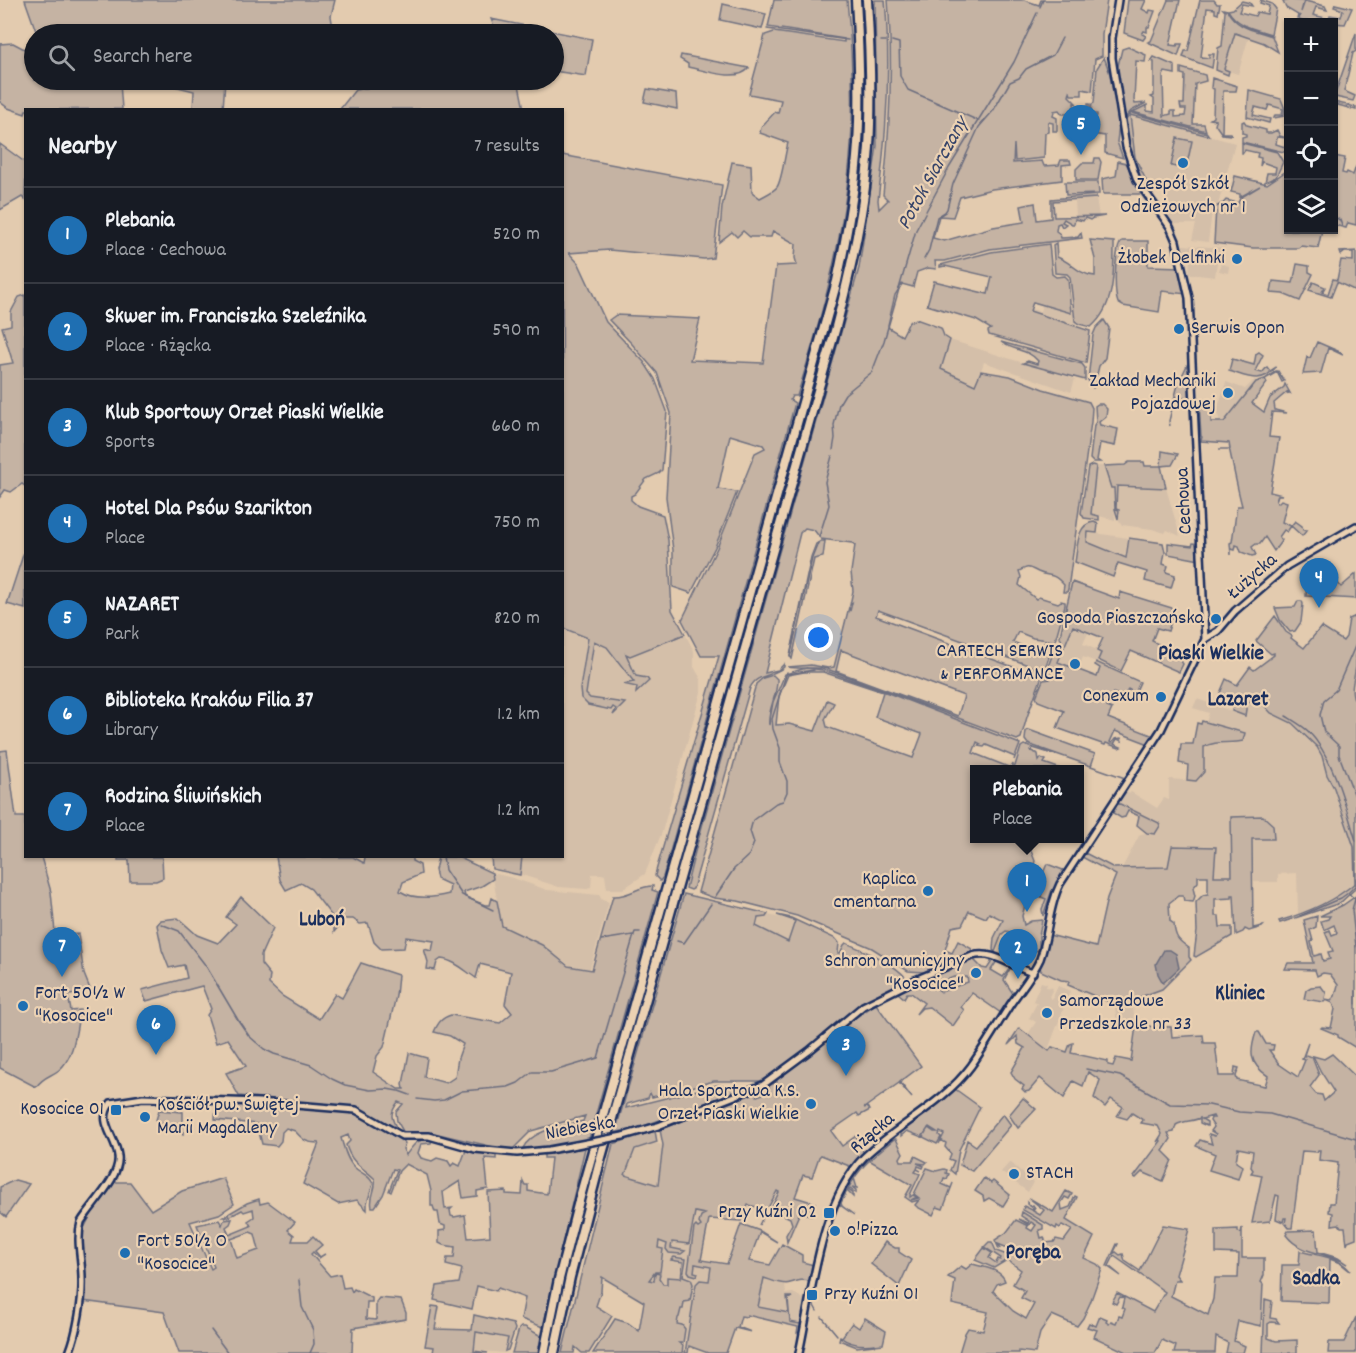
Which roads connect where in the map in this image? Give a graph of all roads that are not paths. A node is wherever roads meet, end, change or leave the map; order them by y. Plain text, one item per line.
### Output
1 (856, 0) edge
2 (867, 0) edge
3 (1118, 0) edge
4 (1356, 526) edge
5 (1205, 639) junction
6 (1033, 973) junction
7 (69, 1353) edge
8 (544, 1353) edge
9 (554, 1353) edge
10 (799, 1353) edge

1 - 8 highway
2 - 9 highway
3 - 5 street, Cechowa
4 - 5 street, Łużycka
5 - 6 street, Cechowa
6 - 7 street, Niebieska, bridge
6 - 10 street, Rżącka

